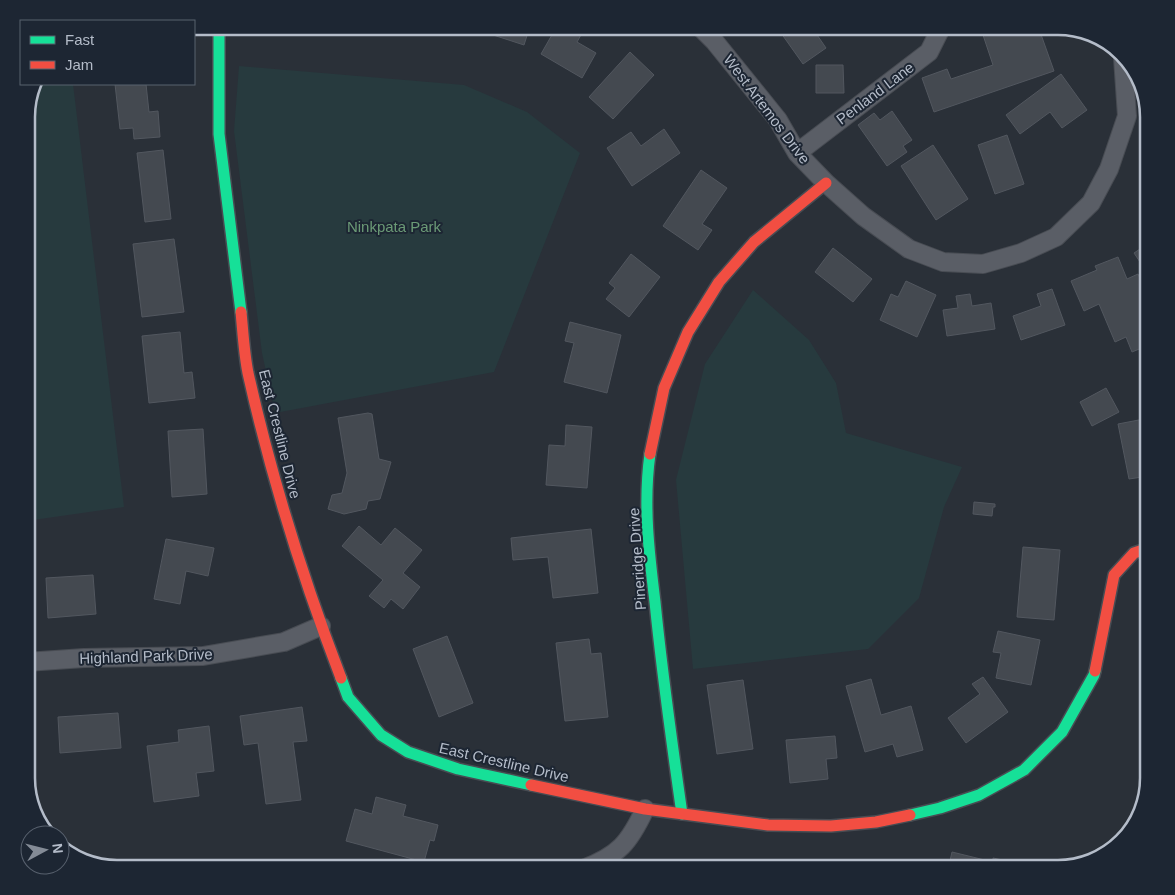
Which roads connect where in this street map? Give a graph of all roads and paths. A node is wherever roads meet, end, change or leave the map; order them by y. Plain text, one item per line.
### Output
1 (219, 35) edge
2 (708, 35) edge
3 (938, 35) edge
4 (1125, 70) edge
5 (797, 152) junction
6 (826, 183) junction
7 (1140, 551) edge
8 (320, 626) junction
9 (35, 661) edge
10 (645, 809) junction
11 (682, 814) junction
12 (602, 860) edge

1 - 8 street, East Crestline Drive
2 - 5 street, West Artemos Drive
3 - 5 street, Penland Lane
4 - 6 street, West Artemos Drive
5 - 6 street, West Artemos Drive
6 - 11 street, Pineridge Drive
7 - 11 street, East Crestline Drive
8 - 9 street, Highland Park Drive
8 - 10 street, East Crestline Drive
10 - 11 street, East Crestline Drive
10 - 12 street

